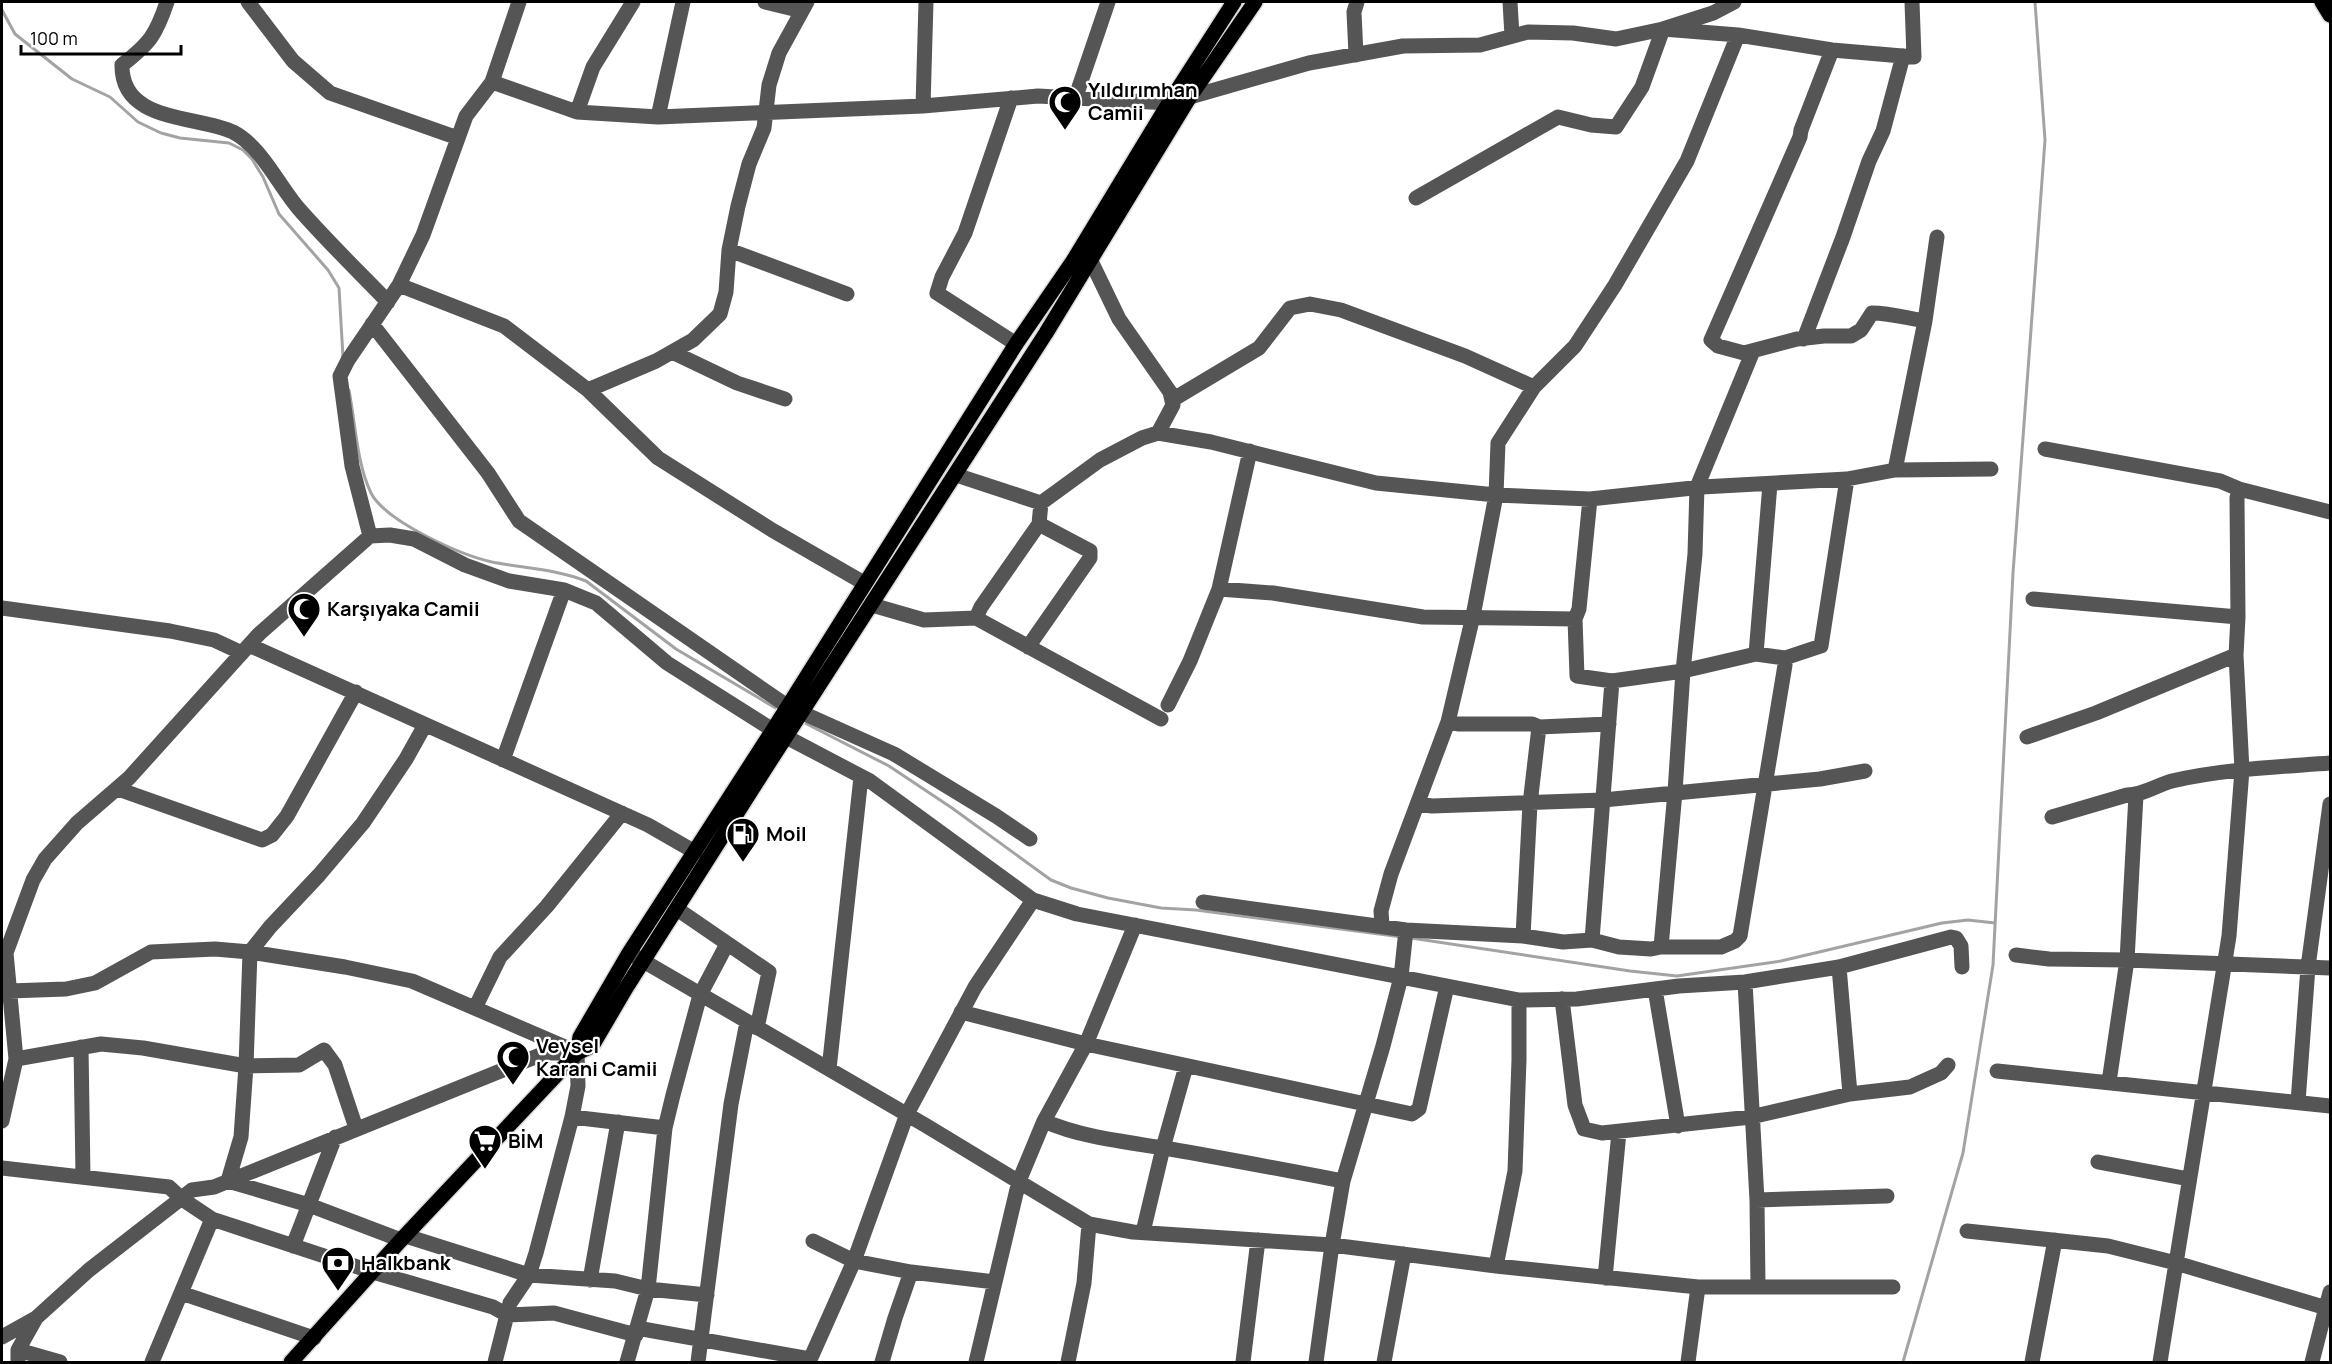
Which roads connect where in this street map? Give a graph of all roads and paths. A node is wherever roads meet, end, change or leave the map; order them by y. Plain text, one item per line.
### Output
1 (167, 2) edge
2 (248, 2) edge
3 (633, 2) edge
4 (684, 2) edge
5 (765, 2) edge
6 (926, 2) edge
7 (1108, 2) edge
8 (1234, 2) edge
9 (1255, 2) edge
10 (1357, 2) edge
11 (1510, 2) edge
12 (1734, 2) edge
13 (1911, 2) edge
14 (2322, 2) edge
15 (516, 3) edge
16 (804, 6) edge
17 (2331, 15) edge
18 (1663, 29) junction
19 (1738, 35) junction
20 (1512, 36) junction
21 (1832, 50) junction
22 (1356, 55) junction
23 (1903, 56) junction
24 (492, 82) junction
25 (1011, 98) junction
26 (1189, 98) junction
27 (1075, 99) junction
28 (1169, 103) junction
29 (923, 106) junction
30 (577, 112) junction
31 (765, 112) junction
32 (658, 117) junction
33 (458, 138) junction
34 (1416, 198) dead end
35 (1937, 237) dead end
36 (729, 250) junction
37 (1090, 259) junction
38 (399, 285) junction
39 (847, 294) dead end
40 (387, 302) junction
41 (1925, 321) junction
42 (372, 324) junction
43 (1804, 339) junction
44 (1016, 344) junction
45 (1753, 351) junction
46 (672, 352) junction
47 (1534, 387) junction
48 (588, 390) junction
49 (785, 399) dead end
50 (1172, 400) junction
51 (1158, 433) junction
52 (2046, 449) dead end
53 (1250, 451) junction
54 (1991, 469) dead end
55 (1895, 470) junction
56 (956, 475) junction
57 (1847, 479) junction
58 (1770, 484) junction
59 (1696, 488) junction
60 (2239, 489) junction
61 (1496, 495) junction
62 (1590, 499) junction
63 (1041, 503) junction
64 (2331, 512) edge
65 (1039, 524) junction
66 (370, 536) junction
67 (864, 583) junction
68 (1219, 589) junction
69 (564, 590) junction
70 (2033, 599) dead end
71 (872, 605) junction
72 (2, 608) edge
73 (1473, 616) junction
74 (2238, 617) junction
75 (976, 618) junction
76 (1575, 619) junction
77 (1028, 647) junction
78 (245, 649) junction
79 (1756, 654) junction
80 (2236, 655) junction
81 (1785, 658) junction
82 (1683, 671) junction
83 (1612, 681) junction
84 (356, 692) junction
85 (788, 720) junction
86 (1448, 722) junction
87 (425, 724) junction
88 (1609, 724) junction
89 (1539, 726) junction
90 (2028, 737) dead end
91 (503, 760) junction
92 (2331, 763) edge
93 (2242, 770) junction
94 (1865, 771) dead end
95 (861, 777) junction
96 (1766, 783) junction
97 (118, 789) junction
98 (1675, 792) junction
99 (2136, 795) junction
100 (1603, 800) junction
101 (1418, 804) junction
102 (1530, 804) junction
103 (2331, 804) edge
104 (622, 813) junction
105 (2052, 817) dead end
106 (1030, 839) dead end
107 (694, 852) junction
108 (1033, 900) junction
109 (1203, 902) dead end
110 (677, 909) junction
111 (1135, 925) junction
112 (1382, 925) junction
113 (1405, 936) junction
114 (1523, 936) junction
115 (1592, 940) junction
116 (727, 944) junction
117 (1661, 947) junction
118 (250, 952) junction
119 (629, 953) junction
120 (2016, 955) dead end
121 (2127, 960) junction
122 (643, 961) junction
123 (2225, 963) junction
124 (1839, 967) junction
125 (1962, 967) dead end
126 (2308, 967) junction
127 (2331, 968) edge
128 (1401, 977) junction
129 (1745, 982) junction
130 (1447, 986) junction
131 (1655, 989) junction
132 (9, 991) junction
133 (700, 995) junction
134 (1562, 999) junction
135 (1519, 1000) junction
136 (475, 1008) junction
137 (961, 1012) junction
138 (752, 1025) junction
139 (7, 1036) edge
140 (1086, 1044) junction
141 (81, 1047) junction
142 (577, 1053) junction
143 (16, 1059) junction
144 (1948, 1065) dead end
145 (246, 1066) junction
146 (1186, 1066) junction
147 (830, 1069) junction
148 (1997, 1071) dead end
149 (2109, 1082) junction
150 (2203, 1092) junction
151 (1850, 1094) junction
152 (2298, 1102) junction
153 (1366, 1105) junction
154 (2331, 1106) edge
155 (907, 1114) junction
156 (572, 1117) junction
157 (1751, 1117) junction
158 (2, 1121) edge
159 (1044, 1121) junction
160 (618, 1122) junction
161 (1678, 1126) junction
162 (356, 1128) junction
163 (665, 1128) junction
164 (1619, 1132) junction
165 (335, 1137) junction
166 (1163, 1148) junction
167 (2098, 1162) dead end
168 (2, 1168) edge
169 (83, 1176) junction
170 (2189, 1179) junction
171 (228, 1181) junction
172 (1343, 1181) junction
173 (1018, 1182) junction
174 (1887, 1196) dead end
175 (182, 1199) junction
176 (1757, 1200) junction
177 (309, 1205) junction
178 (212, 1219) junction
179 (1089, 1224) junction
180 (1967, 1231) dead end
181 (1143, 1232) junction
182 (403, 1238) junction
183 (1258, 1240) junction
184 (2055, 1240) junction
185 (813, 1241) dead end
186 (1332, 1245) junction
187 (293, 1246) junction
188 (1404, 1254) junction
189 (854, 1261) junction
190 (2176, 1263) junction
191 (1496, 1266) junction
192 (373, 1272) junction
193 (912, 1272) junction
194 (529, 1275) junction
195 (1605, 1278) junction
196 (590, 1280) junction
197 (995, 1282) junction
198 (1698, 1287) junction
199 (1758, 1287) junction
200 (1893, 1287) dead end
201 (648, 1289) junction
202 (2331, 1292) edge
203 (181, 1293) junction
204 (707, 1295) junction
205 (2329, 1309) edge
206 (507, 1315) junction
207 (36, 1318) junction
208 (636, 1331) junction
209 (2, 1337) edge
210 (314, 1338) junction
211 (701, 1339) junction
212 (18, 1356) edge
213 (809, 1360) edge
214 (60, 1362) edge
215 (152, 1362) edge
216 (291, 1362) edge
217 (495, 1362) edge
218 (627, 1362) edge
219 (698, 1362) edge
220 (882, 1362) edge
221 (976, 1362) edge
222 (1068, 1362) edge
223 (1243, 1362) edge
224 (1316, 1362) edge
225 (1384, 1362) edge
226 (1688, 1362) edge
227 (2032, 1362) edge
228 (2160, 1362) edge
229 (2313, 1362) edge

1 - 40 street
2 - 33 street
3 - 30 street
4 - 32 street
5 - 16 street
6 - 29 street
7 - 27 street
8 - 28 main road
9 - 26 main road
10 - 22 street
11 - 20 street
12 - 18 street
13 - 23 street
14 - 17 main road
15 - 24 street
16 - 31 street
18 - 19 street
18 - 20 street
18 - 34 street
19 - 21 street
19 - 47 street
20 - 22 street
21 - 23 street
21 - 45 street
22 - 26 street
23 - 43 street
24 - 30 street
24 - 33 street
25 - 27 street
25 - 29 street
25 - 44 street
26 - 28 street
26 - 37 main road
27 - 28 street
28 - 44 main road
29 - 31 street
30 - 32 street
31 - 32 street
31 - 36 street
33 - 38 street
35 - 41 street
36 - 39 street
36 - 46 street
37 - 50 street
37 - 56 main road
38 - 40 street
38 - 48 street
40 - 42 street
41 - 43 street
41 - 55 street
42 - 66 street
42 - 85 street
43 - 45 street
44 - 67 main road
45 - 59 street
46 - 48 street
46 - 49 street
47 - 50 street
47 - 61 street
48 - 67 street
50 - 51 street
51 - 53 street
51 - 63 street
52 - 60 street
53 - 61 street
53 - 68 street
54 - 55 street
55 - 57 street
56 - 63 street
56 - 71 main road
57 - 58 street
57 - 81 street
58 - 59 street
58 - 79 street
59 - 62 street
59 - 82 street
60 - 64 street
60 - 74 street
61 - 62 street
61 - 73 street
62 - 76 street
63 - 65 street
65 - 75 street
65 - 77 street
66 - 69 street
66 - 78 street
67 - 85 main road
68 - 73 street
68 - 77 street
69 - 85 street
69 - 91 street
70 - 74 street
71 - 75 street
71 - 85 main road
72 - 78 street
73 - 76 street
73 - 86 street
74 - 80 street
75 - 77 street
76 - 83 street
78 - 84 street
78 - 97 street
79 - 81 street
79 - 82 street
80 - 90 street
80 - 93 street
81 - 96 street
82 - 83 street
82 - 98 street
83 - 88 street
84 - 87 street
84 - 97 street
85 - 95 street
85 - 106 street
85 - 107 main road
85 - 110 main road
86 - 89 street
86 - 101 street
87 - 91 street
87 - 118 street
88 - 89 street
88 - 100 street
89 - 102 street
91 - 104 street
92 - 93 street
93 - 99 street
93 - 123 street
94 - 96 street
95 - 108 street
95 - 147 street
96 - 98 street
96 - 117 street
97 - 132 street
98 - 100 street
98 - 117 street
99 - 105 street
99 - 121 street
100 - 102 street
100 - 115 street
101 - 102 street
101 - 112 street
102 - 114 street
103 - 126 street
104 - 107 street
104 - 136 street
107 - 119 main road
108 - 111 street
108 - 137 street
109 - 112 street
110 - 116 street
110 - 122 main road
111 - 128 street
111 - 140 street
112 - 113 street
113 - 114 street
113 - 128 street
114 - 115 street
115 - 117 street
116 - 133 street
116 - 138 street
118 - 132 street
118 - 136 street
118 - 145 street
119 - 122 street
119 - 142 main road
120 - 121 street
121 - 123 street
121 - 149 street
122 - 133 street
122 - 142 main road
123 - 126 street
123 - 150 street
124 - 125 street
124 - 129 street
124 - 151 street
126 - 127 street
126 - 152 street
128 - 130 street
128 - 153 street
129 - 131 street
129 - 157 street
130 - 135 street
130 - 153 street
131 - 134 street
131 - 161 street
132 - 139 street
133 - 138 street
133 - 163 street
134 - 135 street
134 - 164 street
135 - 191 street
136 - 142 street
137 - 140 street
137 - 155 street
138 - 147 street
138 - 204 street
139 - 143 street
140 - 146 street
140 - 159 street
141 - 143 street
141 - 145 street
141 - 169 street
142 - 156 street
142 - 162 street
142 - 182 main road
143 - 158 street
144 - 151 street
145 - 162 street
145 - 171 street
146 - 153 street
146 - 166 street
147 - 155 street
148 - 149 street
149 - 150 street
150 - 152 street
150 - 170 street
151 - 157 street
152 - 154 street
153 - 172 street
155 - 173 street
155 - 189 street
156 - 160 street
156 - 194 street
157 - 161 street
157 - 176 street
159 - 166 street
159 - 173 street
160 - 163 street
160 - 196 street
161 - 164 street
162 - 165 street
163 - 201 street
164 - 195 street
165 - 171 street
165 - 177 street
166 - 172 street
166 - 181 street
167 - 170 street
168 - 169 street
169 - 175 street
170 - 190 street
171 - 175 street
171 - 177 street
172 - 186 street
173 - 179 street
173 - 197 street
174 - 176 street
175 - 178 street
175 - 207 street
176 - 199 street
177 - 182 street
177 - 187 street
178 - 187 street
178 - 203 street
179 - 181 street
179 - 222 street
180 - 184 street
181 - 183 street
182 - 192 main road
182 - 194 street
183 - 186 street
183 - 223 street
184 - 190 street
184 - 227 street
185 - 189 street
186 - 188 street
186 - 224 street
187 - 192 street
188 - 191 street
188 - 225 street
189 - 193 street
189 - 213 street
190 - 205 street
190 - 228 street
191 - 195 street
192 - 206 street
192 - 210 main road
193 - 197 street
193 - 220 street
194 - 196 street
194 - 206 street
195 - 198 street
196 - 201 street
197 - 221 street
198 - 199 street
198 - 226 street
199 - 200 street
201 - 204 street
201 - 208 street
202 - 205 street
203 - 210 street
203 - 215 street
204 - 211 street
205 - 229 street
206 - 208 street
206 - 217 street
207 - 209 street
207 - 212 street
208 - 211 street
208 - 218 street
210 - 216 main road
211 - 213 street
211 - 219 street
212 - 214 street

